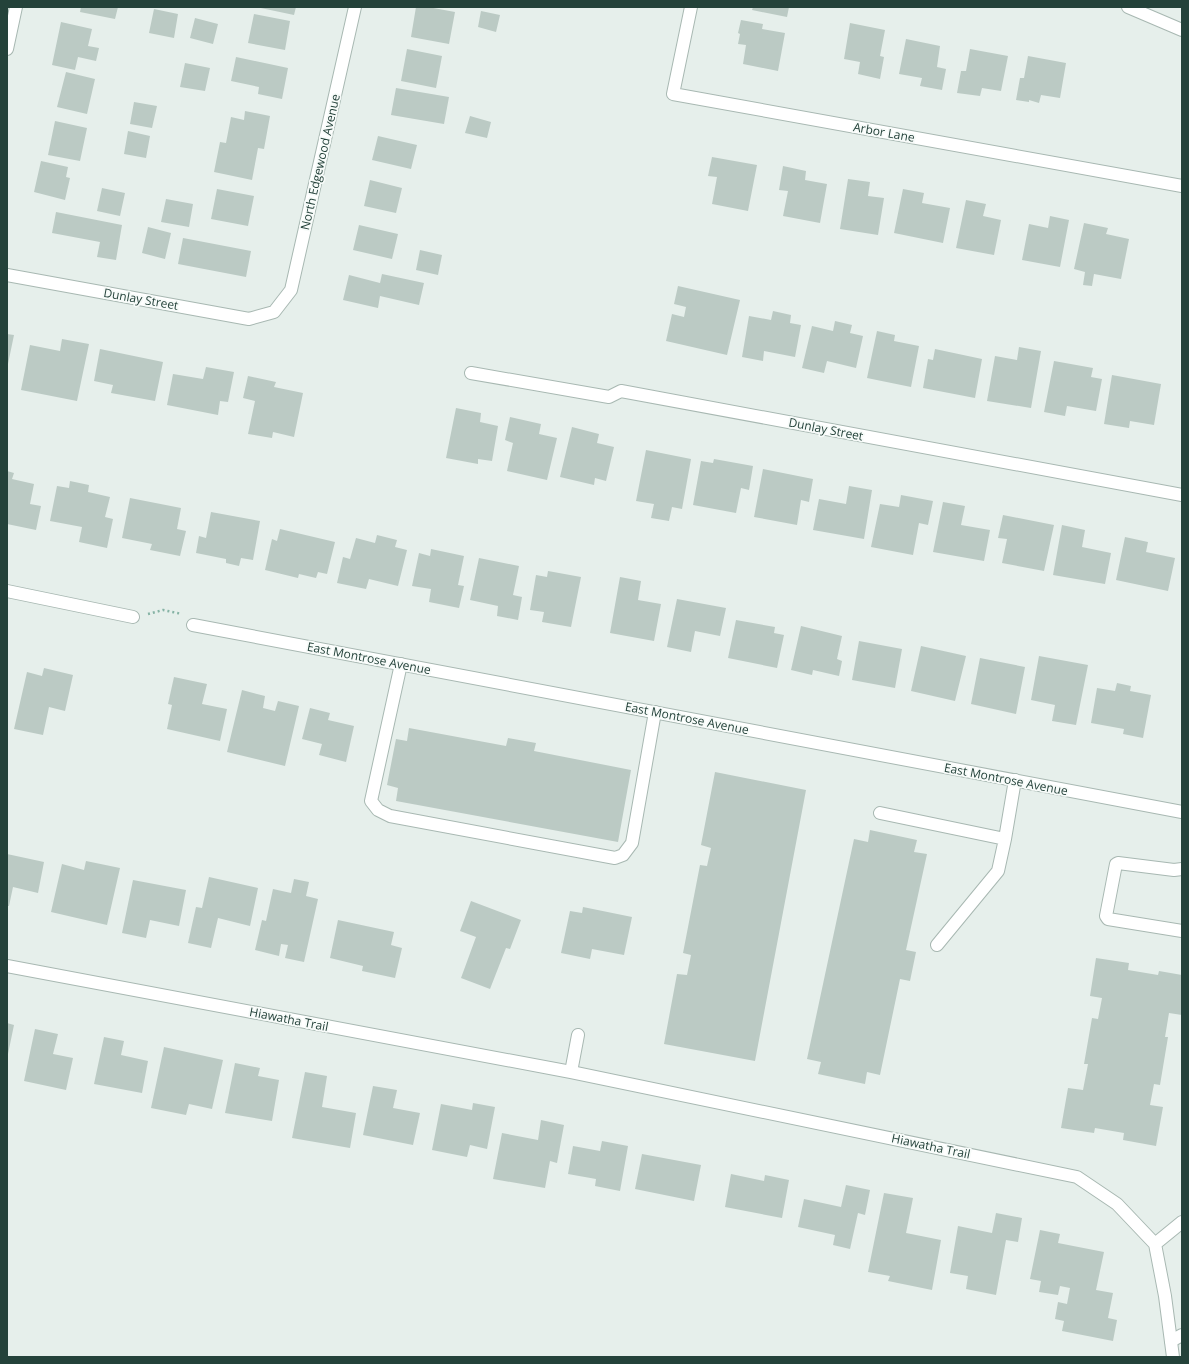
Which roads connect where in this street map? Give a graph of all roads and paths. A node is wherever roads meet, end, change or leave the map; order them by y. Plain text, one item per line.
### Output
1 (16, 7) edge
2 (354, 7) edge
3 (691, 7) edge
4 (1128, 7) edge
5 (1182, 30) edge
6 (7, 50) edge
7 (1182, 186) edge
8 (7, 275) edge
9 (274, 312) joint
10 (471, 374) dead end
11 (1182, 495) edge
12 (7, 591) edge
13 (133, 617) joint
14 (193, 625) joint
15 (401, 664) junction
16 (655, 712) junction
17 (1015, 780) junction
18 (880, 812) dead end
19 (1182, 812) edge
20 (1005, 839) junction
21 (1182, 869) edge
22 (1182, 931) edge
23 (937, 945) dead end
24 (7, 966) edge
25 (578, 1035) dead end
26 (571, 1072) junction
27 (1182, 1222) edge
28 (1155, 1244) junction
29 (1182, 1334) edge
30 (1171, 1341) junction
31 (1173, 1357) edge

1 - 6 street
2 - 9 street, North Edgewood Avenue
3 - 7 street, Arbor Lane
4 - 5 street
8 - 9 street, Dunlay Street
10 - 11 street, Dunlay Street
12 - 13 street
13 - 14 path
14 - 15 street, East Montrose Avenue
15 - 16 street, East Montrose Avenue
15 - 16 street
16 - 17 street, East Montrose Avenue
17 - 19 street, East Montrose Avenue
17 - 20 street
18 - 20 street
20 - 23 street
21 - 22 street
24 - 26 street, Hiawatha Trail
25 - 26 street
26 - 28 street, Hiawatha Trail
27 - 28 street
28 - 30 street
29 - 30 street
30 - 31 street

